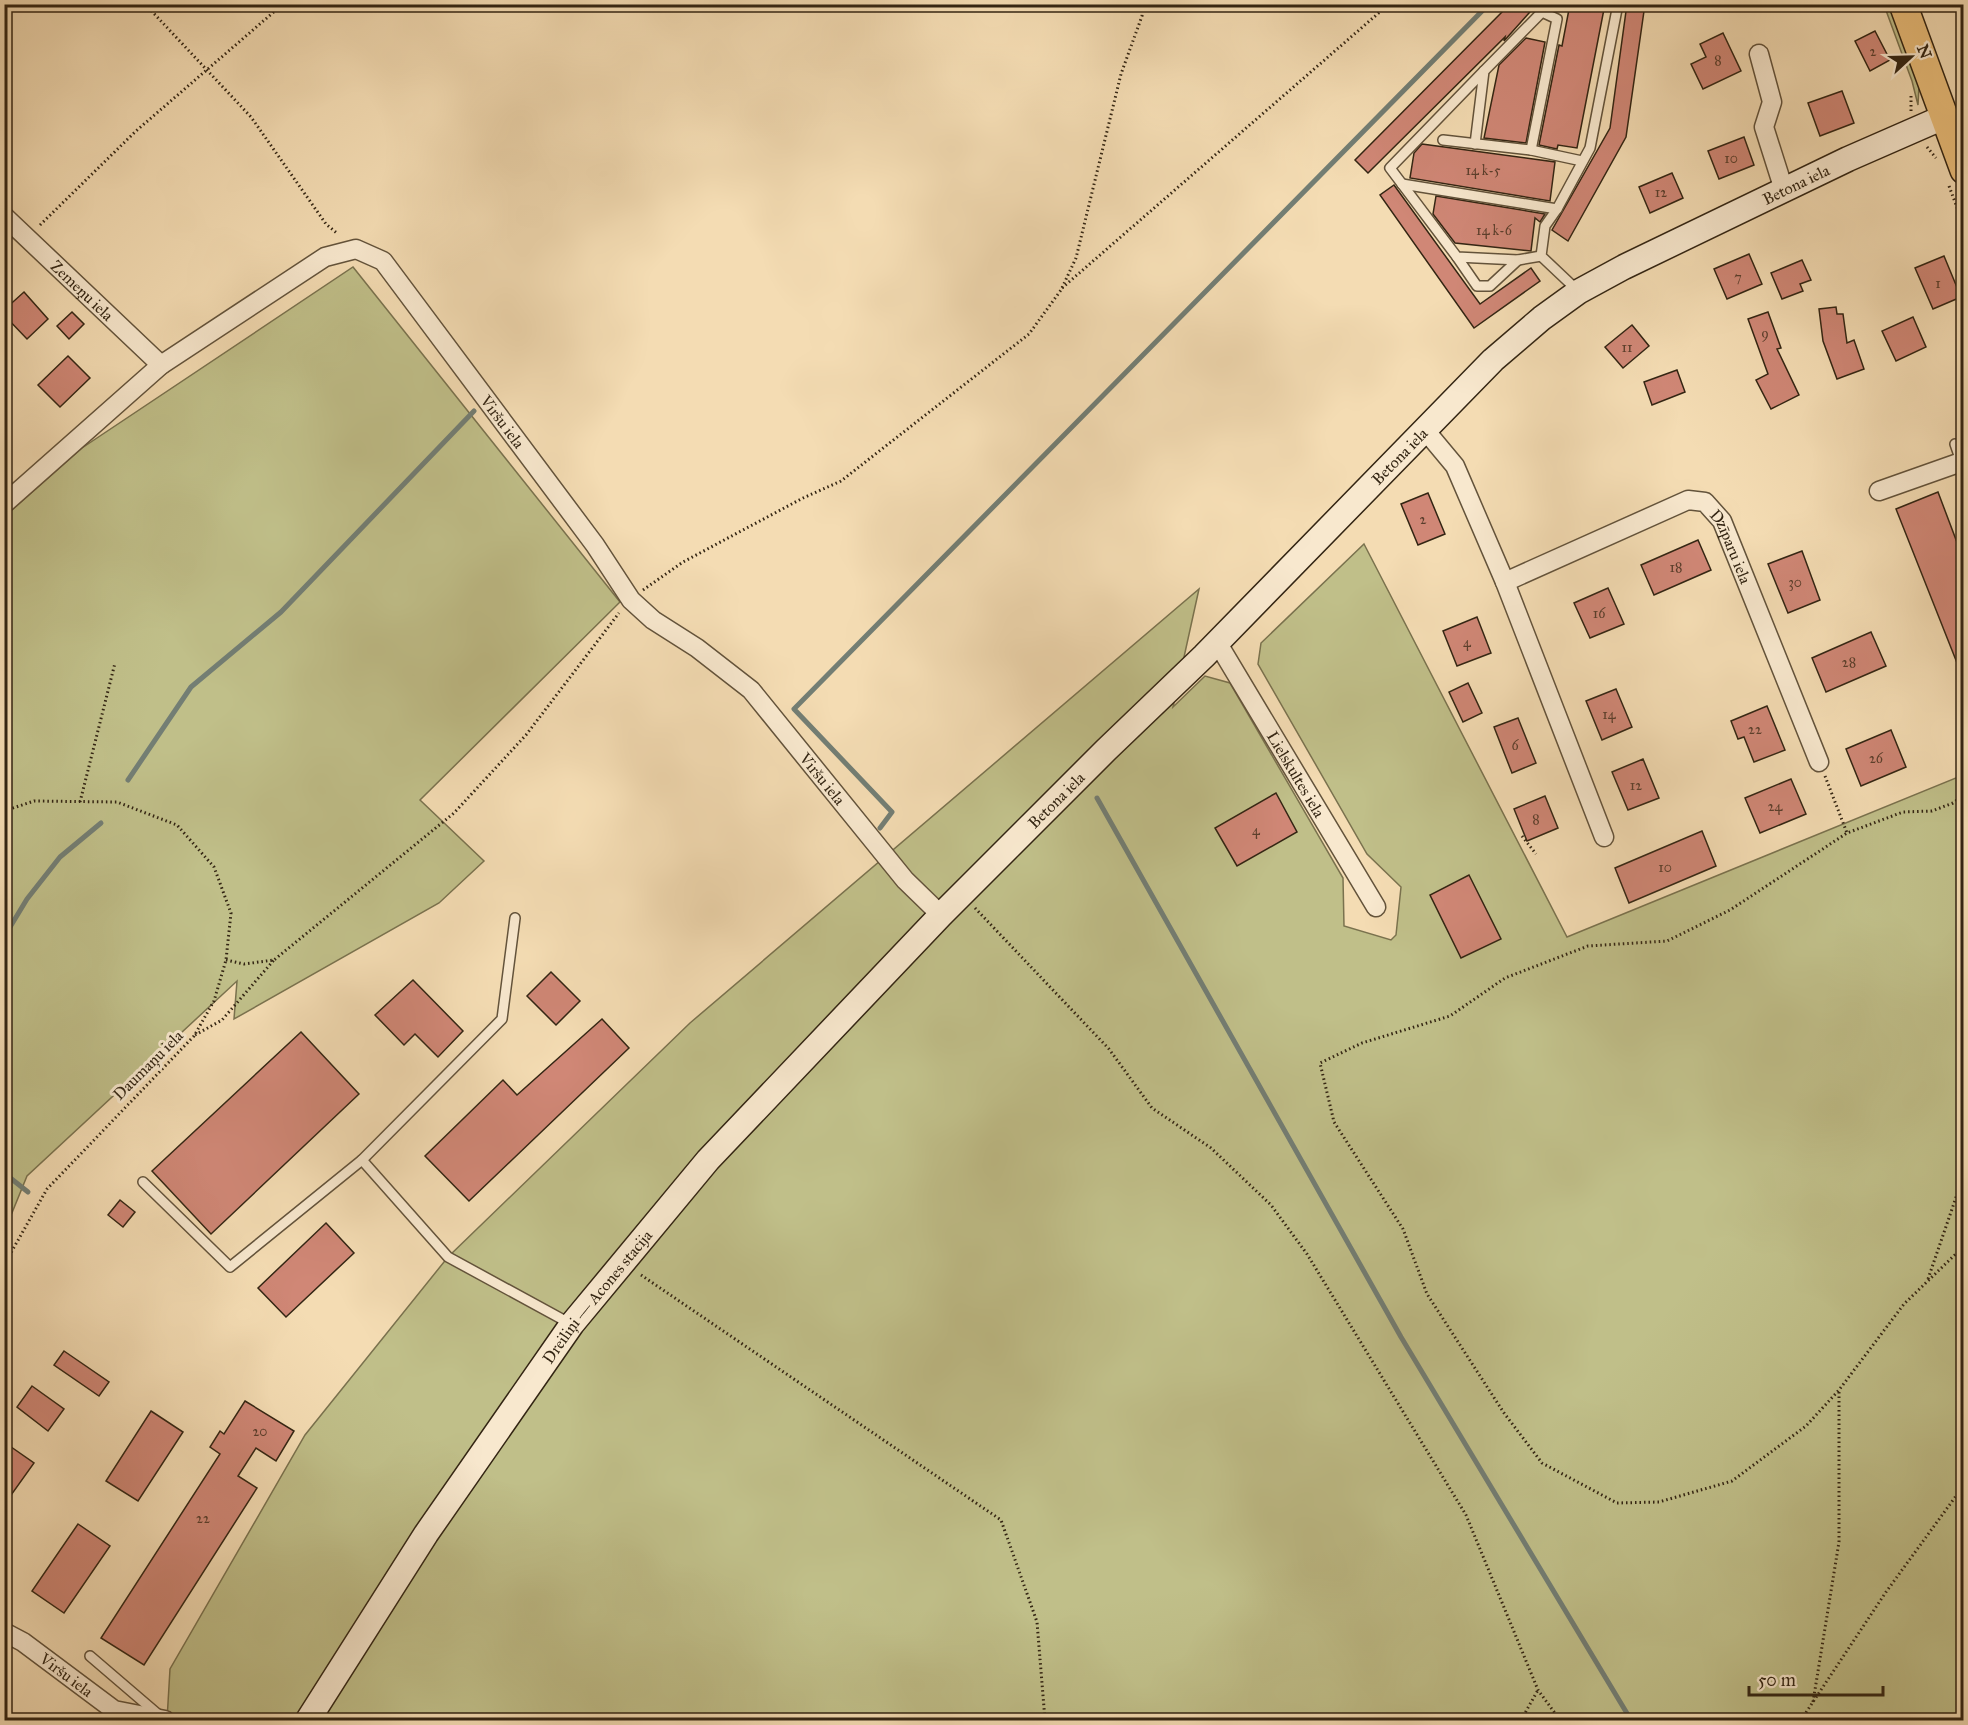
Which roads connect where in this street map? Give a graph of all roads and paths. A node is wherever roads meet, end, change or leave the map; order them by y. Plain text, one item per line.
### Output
1 (145, 4) edge
2 (283, 4) edge
3 (1143, 4) edge
4 (1389, 4) edge
5 (1618, 4) edge
6 (1903, 4) edge
7 (1759, 54) dead end
8 (207, 68) junction
9 (1484, 71) junction
10 (1944, 117) junction
11 (1443, 140) dead end
12 (1475, 144) junction
13 (1531, 150) junction
14 (1582, 161) junction
15 (1964, 170) edge
16 (1402, 184) junction
17 (1784, 190) junction
18 (1557, 208) junction
19 (4, 216) edge
20 (27, 238) junction
21 (356, 249) junction
22 (1541, 256) junction
23 (1457, 257) junction
24 (1518, 260) junction
25 (1061, 290) junction
26 (1578, 292) junction
27 (160, 365) junction
28 (1425, 430) junction
29 (1955, 444) dead end
30 (1963, 464) edge
31 (1879, 491) dead end
32 (4, 504) edge
33 (1505, 582) junction
34 (631, 600) junction
35 (1217, 642) junction
36 (115, 663) dead end
37 (1819, 762) joint
38 (1964, 795) edge
39 (80, 802) junction
40 (4, 811) edge
41 (1847, 833) junction
42 (1522, 836) dead end
43 (1604, 837) dead end
44 (1536, 854) dead end
45 (1376, 907) dead end
46 (941, 915) junction
47 (515, 918) dead end
48 (989, 923) dead end
49 (226, 960) junction
50 (274, 960) junction
51 (194, 1035) junction
52 (362, 1160) junction
53 (1964, 1174) edge
54 (143, 1182) dead end
55 (1964, 1246) edge
56 (622, 1262) junction
57 (4, 1265) edge
58 (1928, 1281) junction
59 (573, 1324) junction
60 (1839, 1390) junction
61 (1964, 1485) edge
62 (4, 1632) edge
63 (90, 1656) dead end
64 (1538, 1690) junction
65 (1813, 1702) junction
66 (165, 1720) edge
67 (308, 1720) edge
68 (1045, 1720) edge
69 (1521, 1720) edge
70 (1560, 1720) edge
71 (1801, 1720) edge

1 - 8 path
2 - 8 path
3 - 25 path
4 - 25 path
5 - 14 lane
6 - 10 main road
7 - 17 street
8 - 20 path
8 - 21 path
9 - 12 lane
9 - 13 lane
9 - 16 lane
10 - 15 main road
10 - 17 main road, Betona iela
11 - 12 lane
12 - 13 lane
13 - 14 lane
14 - 18 lane
16 - 18 lane
16 - 23 lane
17 - 26 main road, Betona iela
18 - 22 lane
19 - 20 street, Zemeņu iela
20 - 27 street, Zemeņu iela
21 - 27 street
21 - 34 street, Viršu iela
22 - 24 lane
22 - 26 lane
23 - 24 lane
23 - 24 lane
25 - 34 path
26 - 28 main road, Betona iela
27 - 32 street
28 - 33 street
28 - 35 main road, Betona iela
29 - 30 lane
30 - 31 street
33 - 37 street, Dzīparu iela
33 - 43 street
34 - 46 street, Viršu iela
34 - 50 path
35 - 45 street, Lielskultes iela
35 - 46 main road, Betona iela
36 - 39 path
37 - 41 path
38 - 41 path
39 - 40 path, Daumaņu iela
39 - 49 path, Daumaņu iela
41 - 60 path
42 - 44 path
46 - 56 main road, Dreiliņi — Acones stacija
47 - 52 lane
48 - 64 path
49 - 50 path
49 - 51 path, Daumaņu iela
50 - 51 path
51 - 57 path, Daumaņu iela
52 - 54 lane
52 - 59 lane
53 - 58 path
55 - 58 path
56 - 59 main road, Dreiliņi — Acones stacija
56 - 68 path
58 - 60 path
59 - 67 main road, Dreiliņi — Acones stacija
60 - 65 path
61 - 65 path
62 - 66 street, Viršu iela
63 - 66 lane
64 - 69 path
64 - 70 path
65 - 71 path

